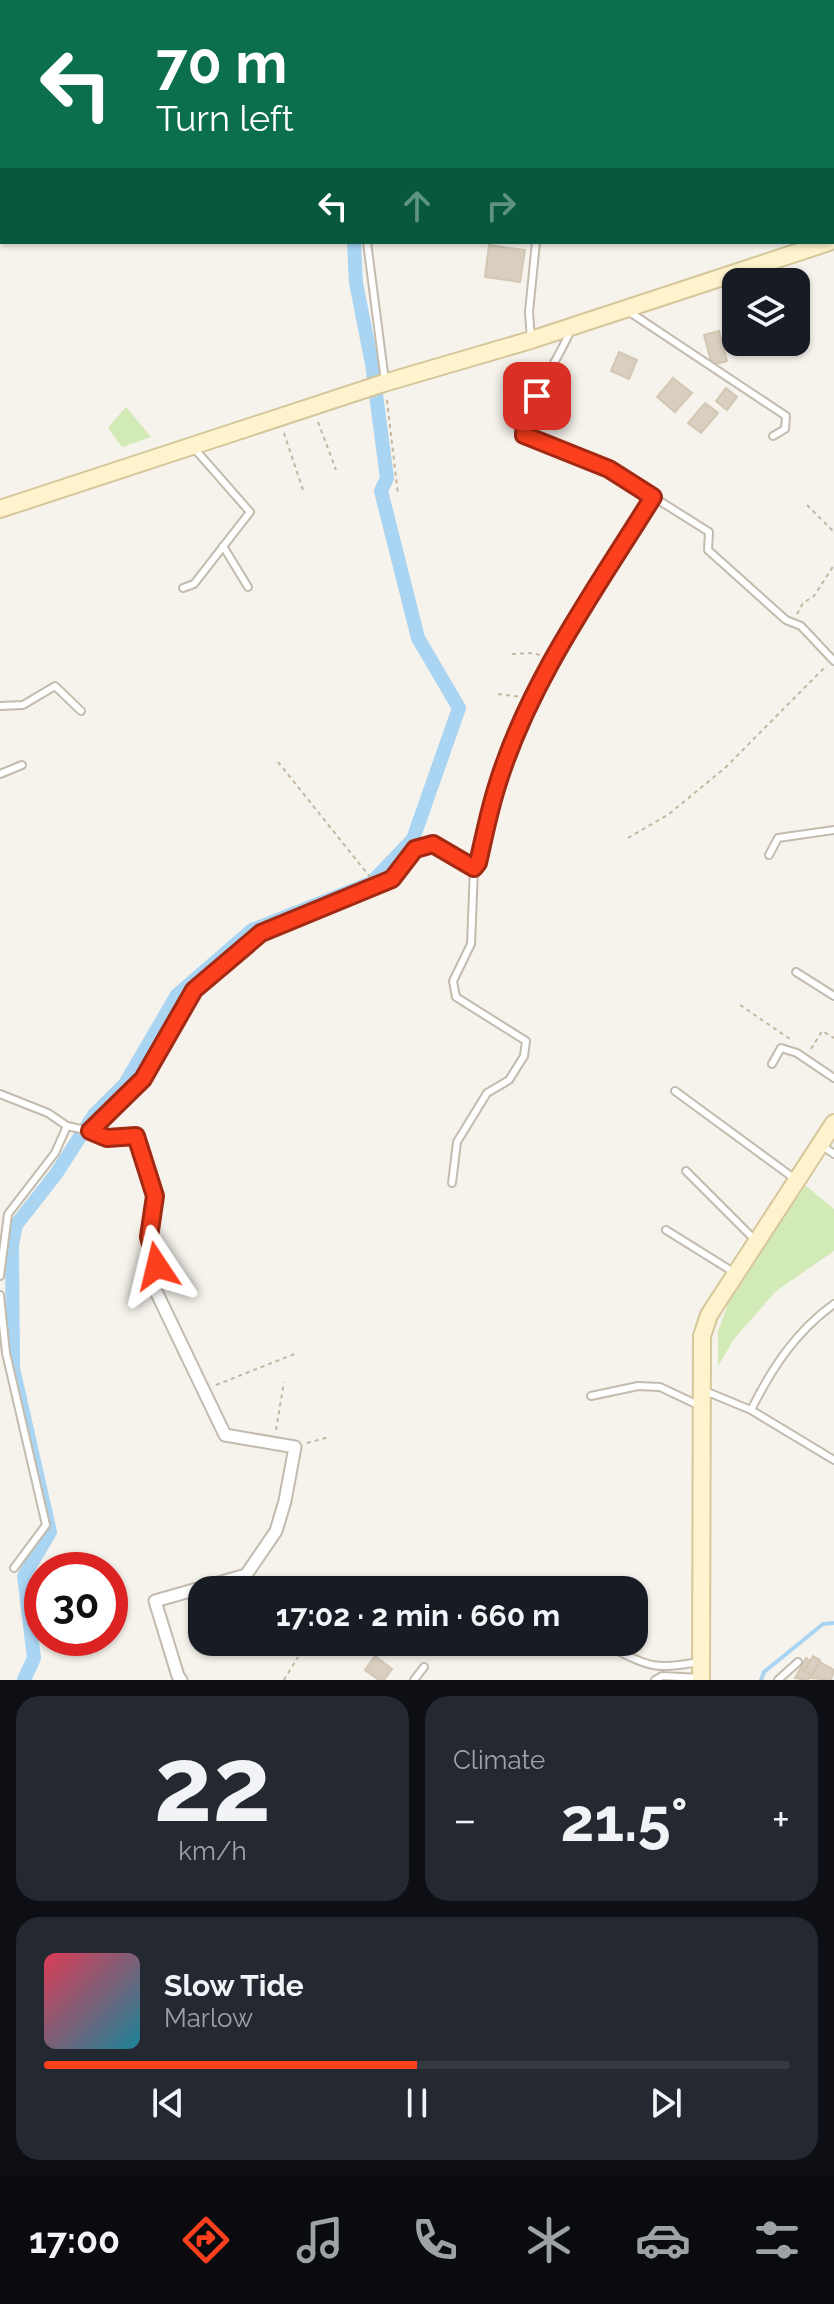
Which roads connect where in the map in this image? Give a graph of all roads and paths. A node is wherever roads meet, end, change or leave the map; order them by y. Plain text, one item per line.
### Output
1 (367, 244) edge
2 (536, 244) edge
3 (823, 244) edge
4 (624, 308) junction
5 (572, 326) junction
6 (531, 340) junction
7 (384, 383) junction
8 (312, 406) junction
9 (278, 418) junction
10 (773, 436) dead end
11 (193, 447) junction
12 (336, 470) dead end
13 (304, 493) dead end
14 (398, 495) dead end
15 (653, 497) junction
16 (807, 505) dead end
17 (0, 509) edge
18 (834, 532) edge
19 (223, 546) junction
20 (834, 565) edge
21 (248, 587) dead end
22 (183, 588) dead end
23 (792, 623) junction
24 (512, 654) dead end
25 (553, 659) junction
26 (833, 660) edge
27 (498, 694) dead end
28 (534, 698) junction
29 (0, 706) edge
30 (81, 711) dead end
31 (278, 762) dead end
32 (22, 765) dead end
33 (0, 774) edge
34 (834, 830) edge
35 (628, 838) dead end
36 (769, 855) dead end
37 (474, 868) junction
38 (377, 886) junction
39 (796, 972) dead end
40 (834, 996) edge
41 (740, 1005) dead end
42 (834, 1038) edge
43 (797, 1044) dead end
44 (809, 1052) dead end
45 (772, 1064) dead end
46 (834, 1078) edge
47 (675, 1091) dead end
48 (0, 1094) edge
49 (834, 1123) edge
50 (67, 1126) junction
51 (90, 1131) junction
52 (827, 1149) edge
53 (686, 1171) dead end
54 (797, 1180) junction
55 (452, 1183) dead end
56 (666, 1230) dead end
57 (756, 1241) junction
58 (735, 1273) junction
59 (0, 1276) edge
60 (0, 1295) edge
61 (834, 1304) edge
62 (297, 1353) dead end
63 (284, 1382) dead end
64 (203, 1390) junction
65 (591, 1396) dead end
66 (701, 1398) junction
67 (751, 1410) junction
68 (329, 1437) dead end
69 (274, 1443) junction
70 (295, 1447) junction
71 (834, 1460) edge
72 (14, 1568) dead end
73 (628, 1656) edge
74 (298, 1657) dead end
75 (798, 1662) dead end
76 (424, 1667) dead end
77 (700, 1673) edge
78 (181, 1680) edge
79 (284, 1680) edge
80 (414, 1680) edge
81 (655, 1680) edge
82 (778, 1680) edge

1 - 7 lane
2 - 6 lane
3 - 4 main road
4 - 5 main road
4 - 10 lane
5 - 6 main road
5 - 15 lane
6 - 7 main road
7 - 8 main road
7 - 14 path
8 - 9 main road
8 - 12 path
9 - 11 main road
9 - 13 path
11 - 17 main road
11 - 19 lane
15 - 23 lane
15 - 25 lane
16 - 18 path
19 - 21 lane
19 - 22 lane
20 - 23 path
23 - 26 lane
24 - 25 path
25 - 28 lane
26 - 35 path
27 - 28 path
28 - 37 lane
29 - 30 lane
31 - 38 path
32 - 33 lane
34 - 36 lane
37 - 38 lane
37 - 55 lane
38 - 51 lane
39 - 40 lane
41 - 43 path
42 - 44 path
45 - 46 lane
47 - 54 lane
48 - 50 lane
49 - 52 main road
50 - 51 lane
50 - 59 lane
51 - 64 street
52 - 54 main road
53 - 57 lane
54 - 57 main road
56 - 58 lane
57 - 58 main road
58 - 66 main road
60 - 72 lane
61 - 67 lane
62 - 64 path
63 - 69 path
64 - 69 street
65 - 66 lane
66 - 67 lane
66 - 77 main road
67 - 71 lane
68 - 70 path
69 - 70 street
70 - 78 street
73 - 77 lane
74 - 79 path
75 - 82 lane
76 - 80 lane
77 - 81 lane

